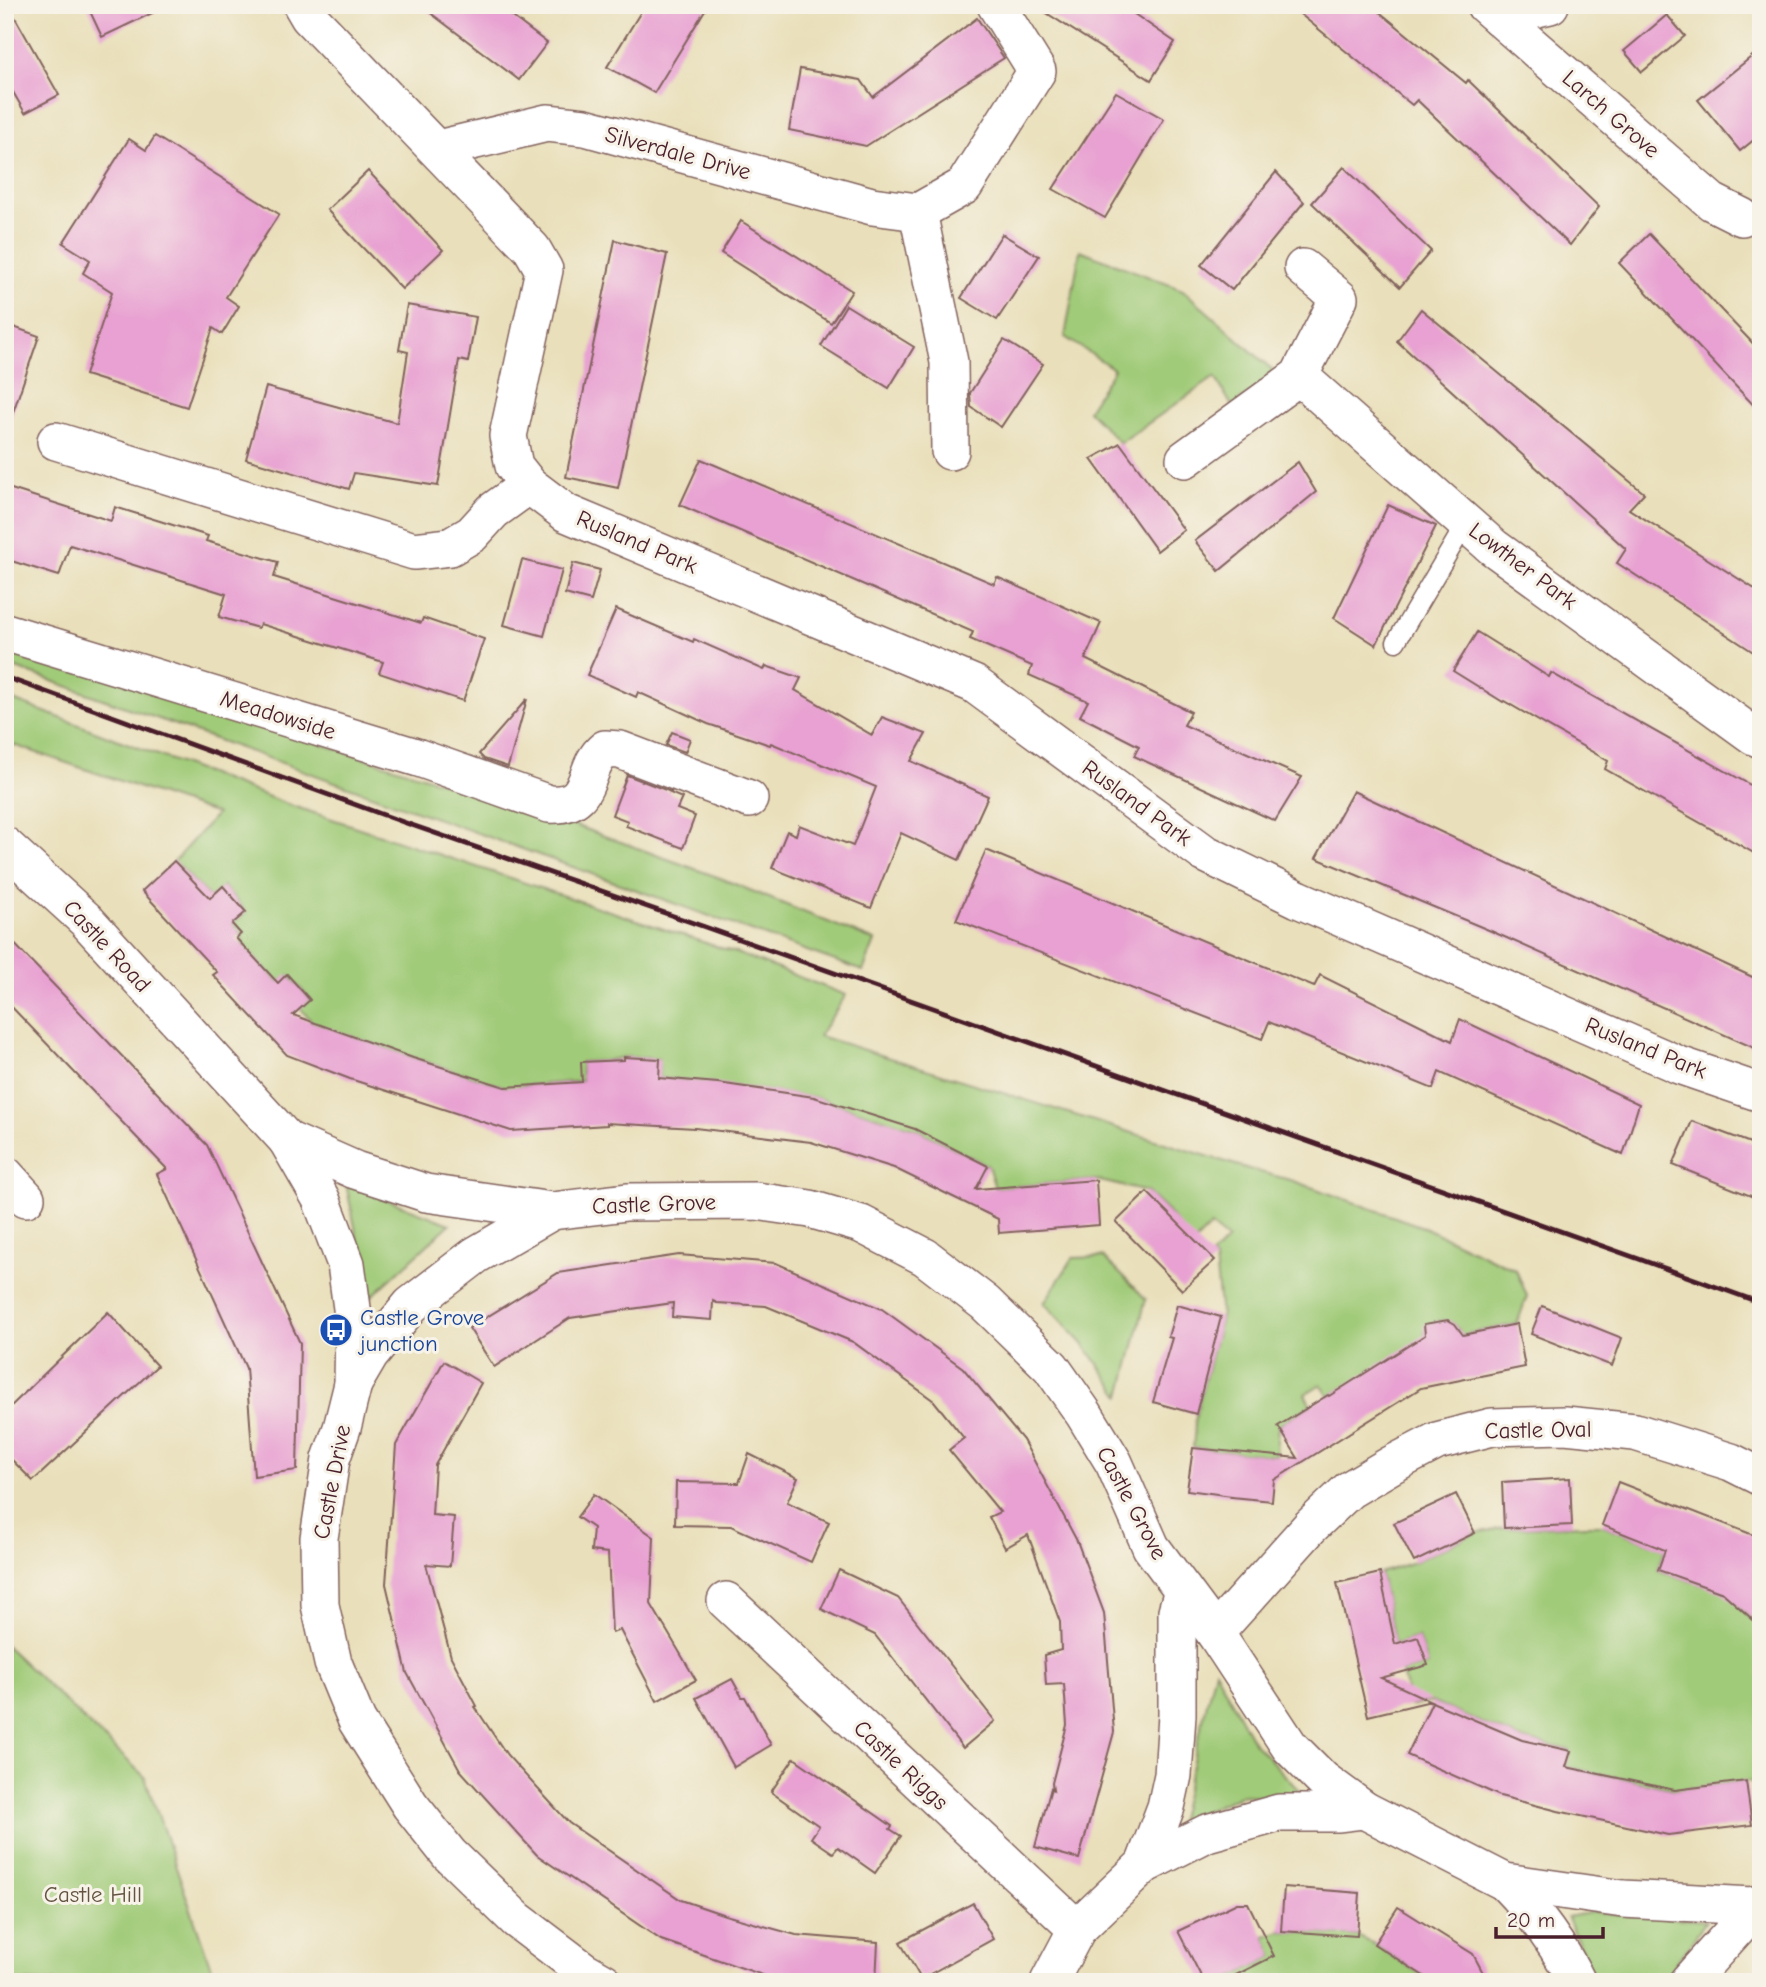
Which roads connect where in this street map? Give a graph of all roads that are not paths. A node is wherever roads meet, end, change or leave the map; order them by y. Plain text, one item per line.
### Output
1 (302, 5) edge
2 (996, 5) edge
3 (1550, 5) edge
4 (1492, 11) edge
5 (438, 149) junction
6 (918, 212) junction
7 (1755, 220) edge
8 (1303, 268) dead end
9 (1299, 376) junction
10 (56, 440) dead end
11 (950, 451) dead end
12 (1185, 459) dead end
13 (529, 485) junction
14 (1466, 523) junction
15 (5, 632) edge
16 (1396, 642) dead end
17 (1761, 739) edge
18 (749, 799) dead end
19 (5, 846) edge
20 (203, 1050) joint
21 (1761, 1093) edge
22 (287, 1140) junction
23 (552, 1211) junction
24 (353, 1384) junction
25 (1761, 1477) edge
26 (1183, 1590) junction
27 (726, 1601) dead end
28 (1214, 1633) junction
29 (1364, 1810) junction
30 (1144, 1865) junction
31 (1506, 1882) junction
32 (1756, 1905) edge
33 (1077, 1930) junction
34 (604, 1982) edge
35 (1049, 1982) edge
36 (1577, 1982) edge
37 (1688, 1982) edge

1 - 5 street, Rusland Park
2 - 6 street
3 - 4 street
4 - 7 street, Larch Grove
5 - 6 street, Silverdale Drive
5 - 13 street, Rusland Park
6 - 11 street
8 - 9 street
9 - 12 street
9 - 14 street, Lowther Park
10 - 13 street
13 - 21 street, Rusland Park
14 - 16 lane
14 - 17 street, Lowther Park
15 - 18 street, Meadowside
19 - 20 street, Castle Road
20 - 22 street, Castle Grove
22 - 23 street, Castle Grove
22 - 24 street, Castle Drive
23 - 24 street, Castle Grove
23 - 26 street, Castle Grove
24 - 34 street, Castle Drive
25 - 28 street, Castle Oval
26 - 28 street, Castle Grove
26 - 30 street
27 - 33 street, Castle Riggs
28 - 29 street, Castle Grove
29 - 30 street
29 - 31 street, Castle Grove
30 - 33 street
31 - 32 street, Castle Grove
31 - 36 street
32 - 37 street, Castle Grove
33 - 35 street

